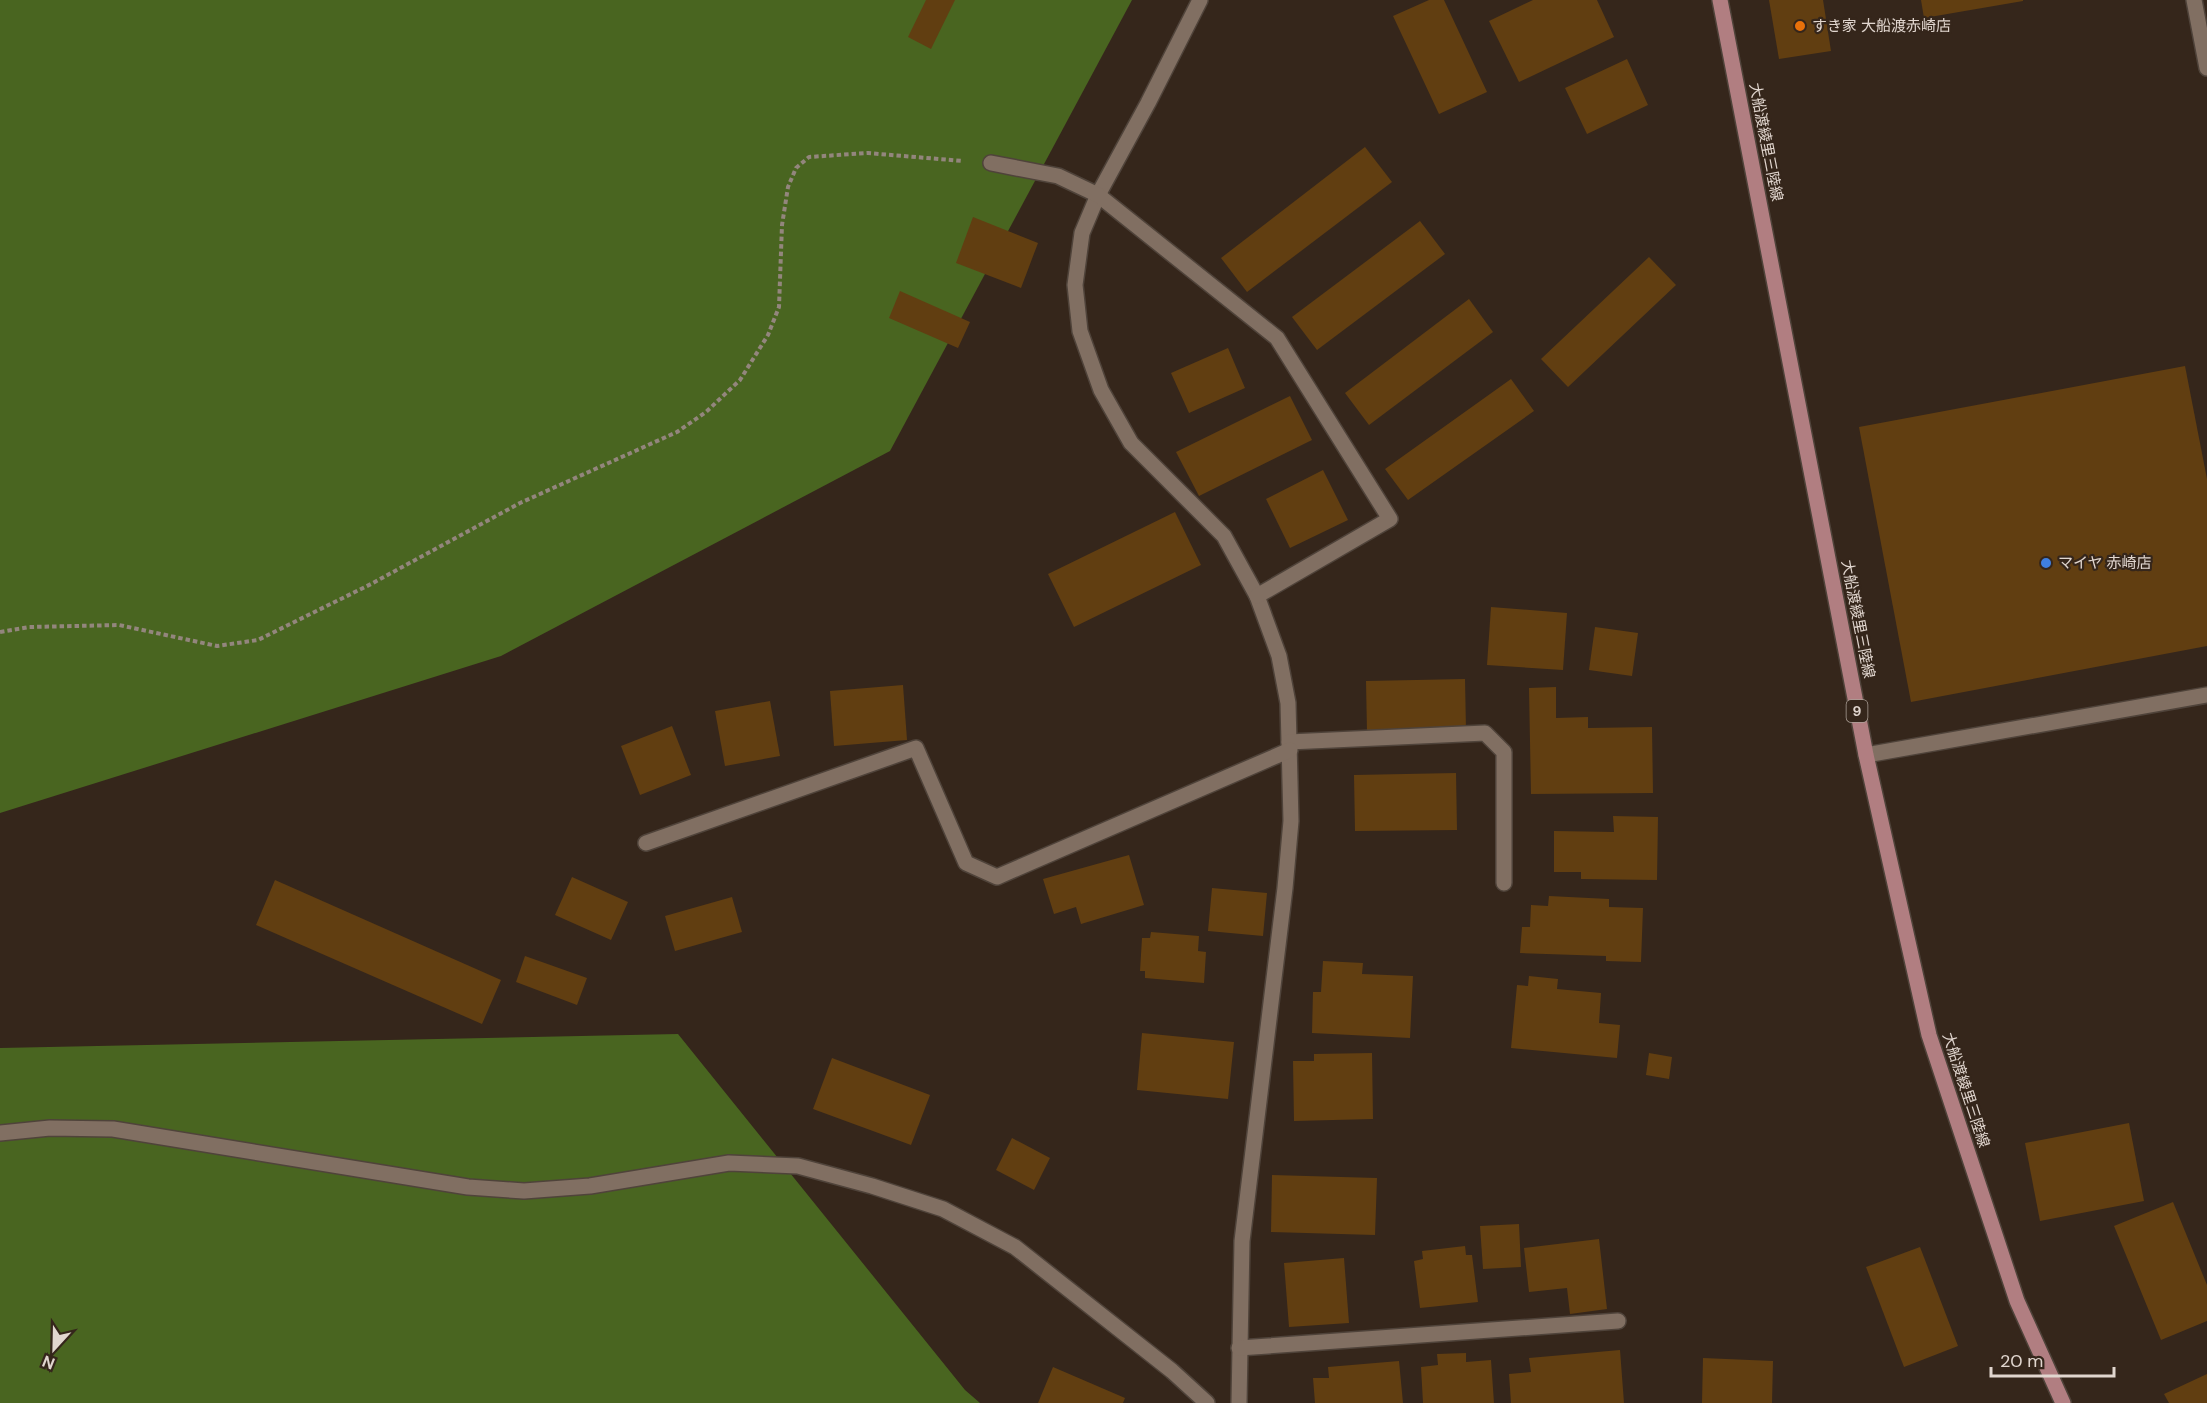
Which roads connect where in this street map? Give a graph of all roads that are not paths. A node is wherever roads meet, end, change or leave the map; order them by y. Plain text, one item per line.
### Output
1 (1200, 0) edge
2 (1720, 0) edge
3 (2194, 0) edge
4 (2204, 34) edge
5 (2207, 68) edge
6 (991, 163) road end
7 (1098, 195) junction
8 (1257, 596) junction
9 (2207, 695) edge
10 (1290, 746) junction
11 (1866, 755) junction
12 (645, 843) dead end
13 (1504, 882) dead end
14 (0, 1133) edge
15 (1618, 1321) dead end
16 (1239, 1348) junction
17 (1208, 1403) edge
18 (1239, 1403) edge
19 (2063, 1403) edge

1 - 7 street
2 - 11 main road, 大船渡綾里三陸線 / 9
3 - 4 street
4 - 5 street
6 - 7 street
7 - 8 street
7 - 8 street
8 - 10 street
9 - 11 street
10 - 12 street
10 - 13 street
10 - 16 street
11 - 19 main road, 大船渡綾里三陸線 / 9
14 - 17 street
15 - 16 street
16 - 18 street

